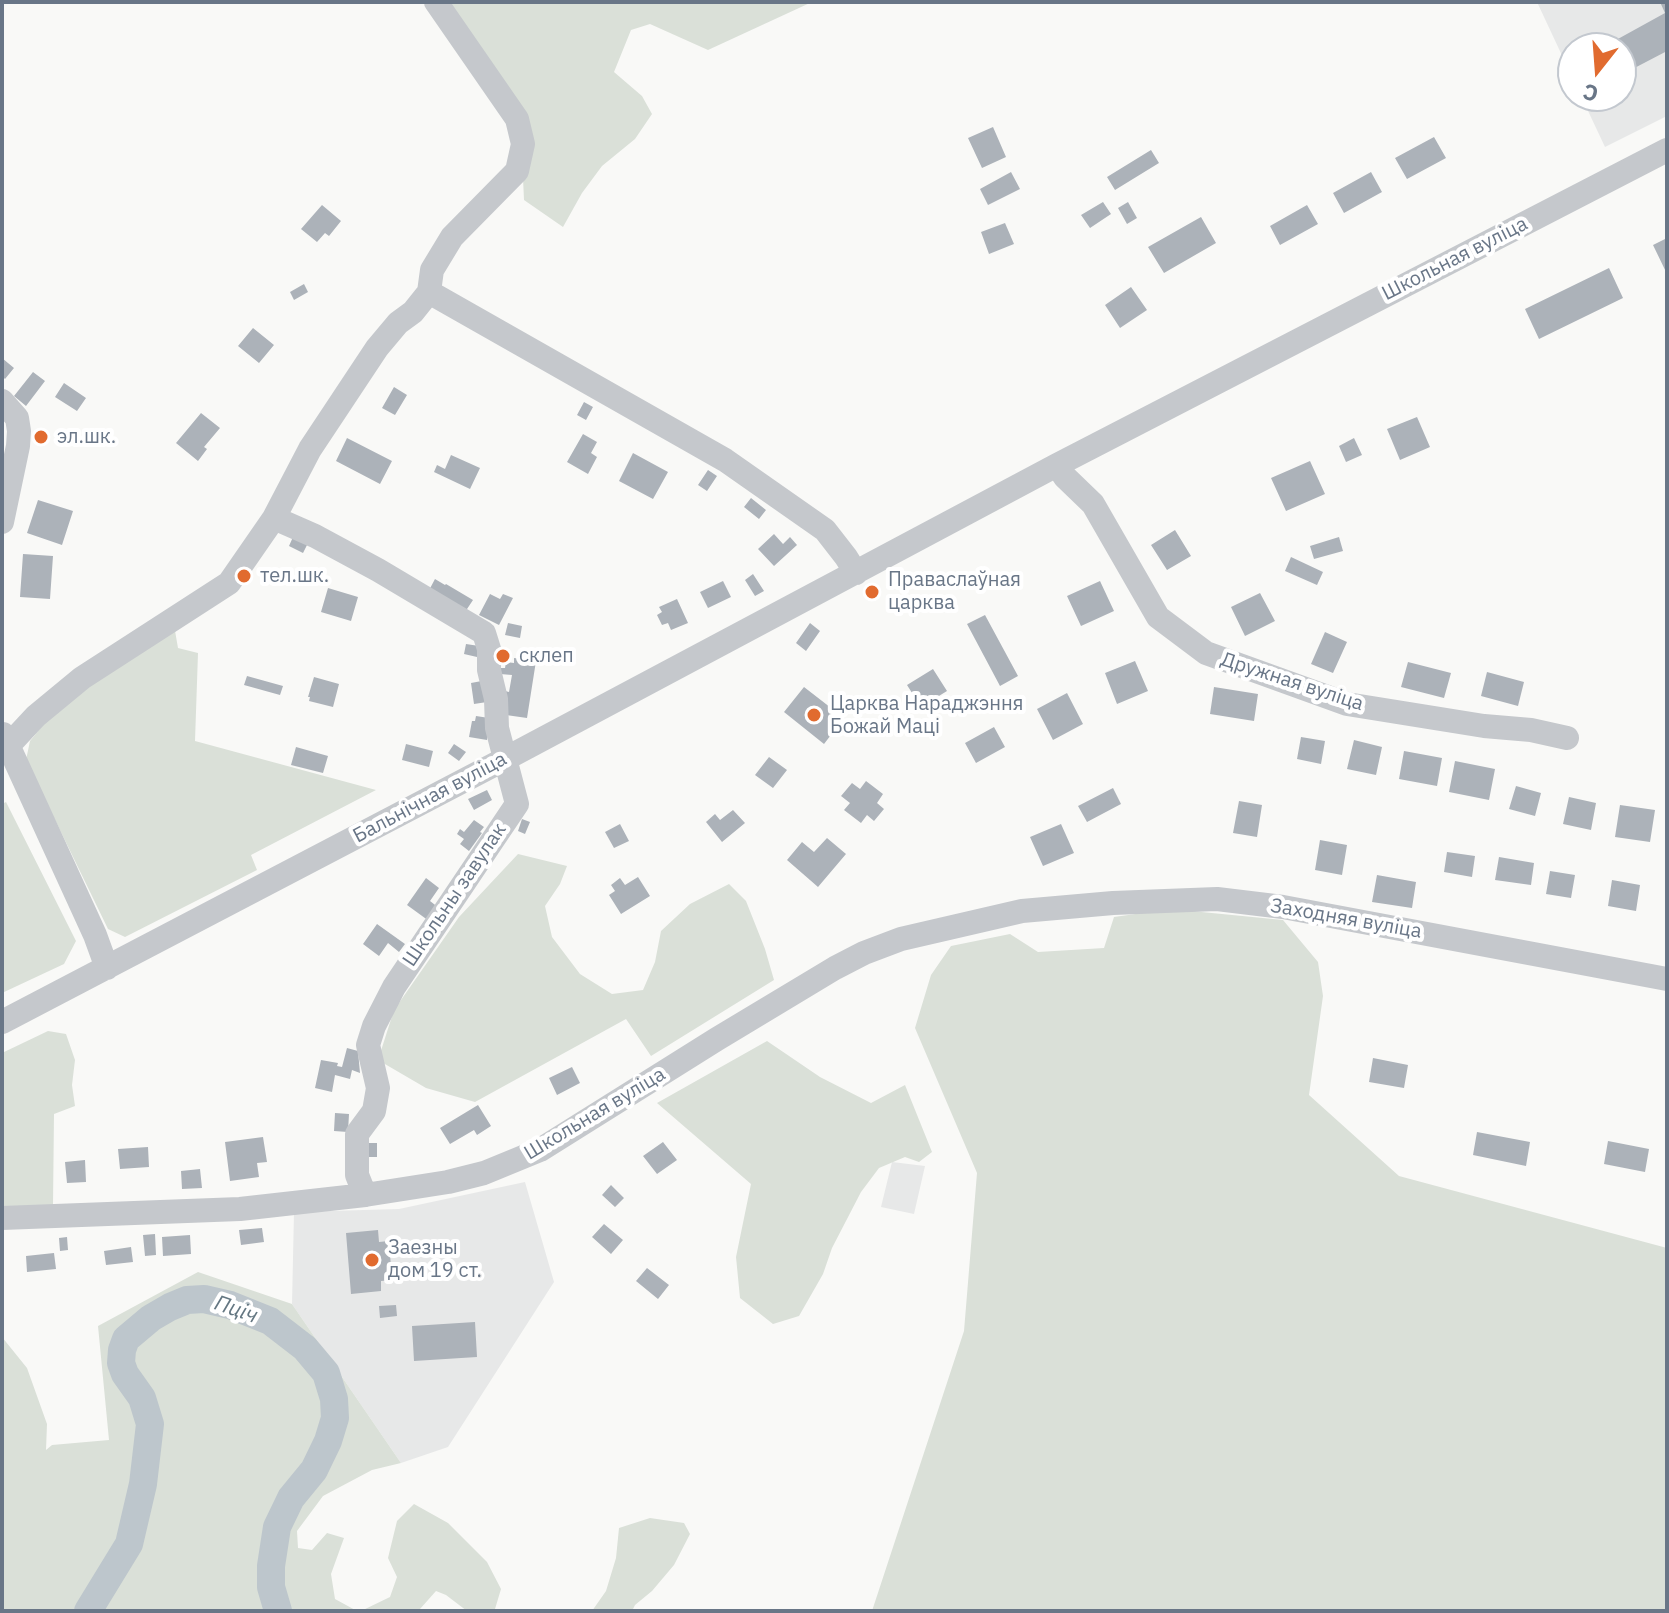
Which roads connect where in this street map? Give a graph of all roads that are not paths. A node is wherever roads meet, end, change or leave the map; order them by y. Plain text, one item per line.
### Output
1 (436, 2) edge
2 (1667, 150) edge
3 (429, 292) junction
4 (2, 401) edge
5 (1091, 447) joint
6 (1057, 465) junction
7 (274, 518) junction
8 (2, 522) edge
9 (856, 573) junction
10 (1567, 738) dead end
11 (5, 739) edge
12 (505, 759) junction
13 (1017, 912) joint
14 (107, 968) junction
15 (1667, 979) edge
16 (2, 1022) edge
17 (365, 1195) junction
18 (2, 1218) edge

1 - 3 street
2 - 5 street, Школьная вуліца
3 - 7 street
3 - 9 street
4 - 8 street
5 - 6 street, Бальнічная вуліца
6 - 9 street, Бальнічная вуліца
6 - 10 street, Дружная вуліца
7 - 11 street
7 - 12 street, Школьны завулак
9 - 12 street, Бальнічная вуліца
11 - 14 street
12 - 14 street, Бальнічная вуліца
12 - 17 street, Школьны завулак
13 - 15 street, Заходняя вуліца
13 - 17 street, Школьная вуліца
14 - 16 street, Бальнічная вуліца
17 - 18 street, Школьная вуліца

